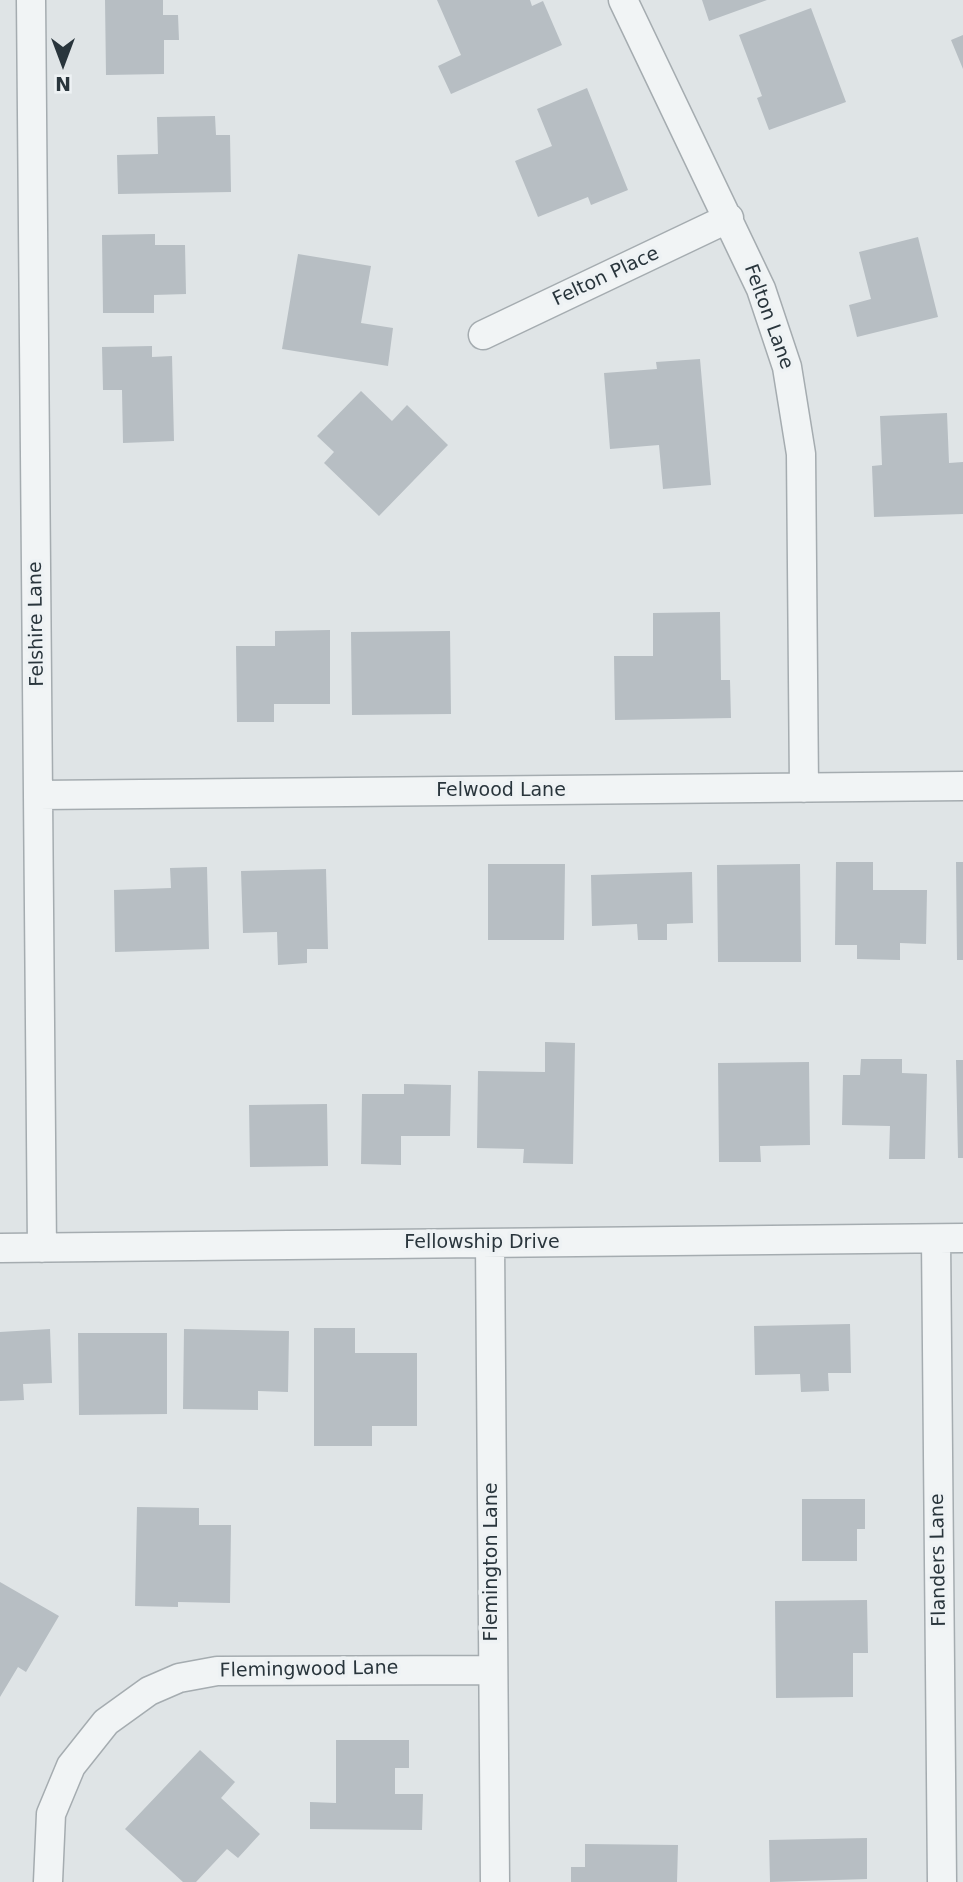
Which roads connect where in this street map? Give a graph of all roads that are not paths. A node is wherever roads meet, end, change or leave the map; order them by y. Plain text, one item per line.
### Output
1 (31, 0) edge
2 (623, 0) edge
3 (729, 218) junction
4 (483, 335) dead end
5 (963, 786) edge
6 (804, 788) junction
7 (39, 794) junction
8 (949, 1238) edge
9 (490, 1243) junction
10 (0, 1248) edge
11 (42, 1248) junction
12 (493, 1670) junction
13 (48, 1882) edge
14 (495, 1882) edge
15 (942, 1882) edge

1 - 7 street, Felshire Lane
2 - 3 street, Felton Lane
3 - 4 street, Felton Place
3 - 6 street, Felton Lane
5 - 6 street, Felwood Lane
6 - 7 street, Felwood Lane
7 - 11 street, Felshire Lane
8 - 9 street, Fellowship Drive
8 - 15 street, Flanders Lane
9 - 11 street, Fellowship Drive
9 - 12 street, Flemington Lane
10 - 11 street, Fellowship Drive
12 - 13 street, Flemingwood Lane
12 - 14 street, Flemington Lane

